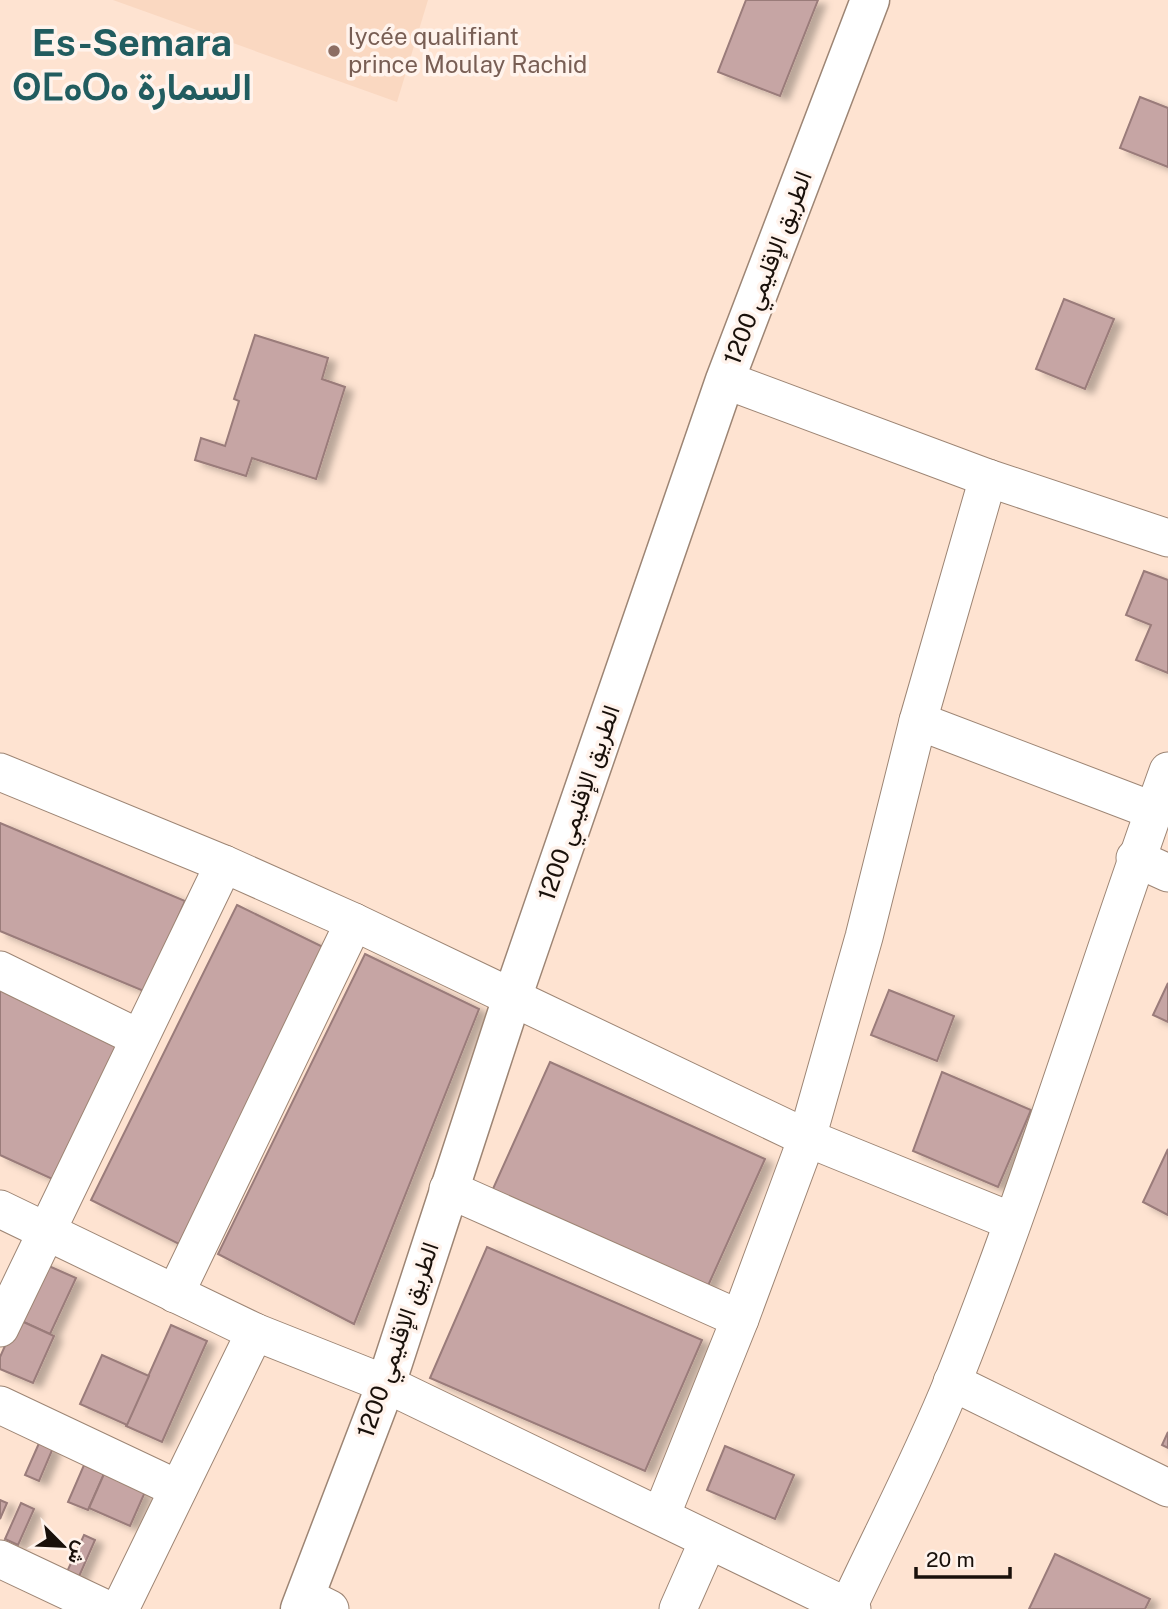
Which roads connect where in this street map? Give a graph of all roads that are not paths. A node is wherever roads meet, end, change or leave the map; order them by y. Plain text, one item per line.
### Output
1 (870, 0) edge
2 (725, 380) junction
3 (988, 478) junction
4 (1168, 538) edge
5 (918, 721) junction
6 (1168, 771) edge
7 (0, 772) edge
8 (1154, 811) junction
9 (224, 864) junction
10 (1152, 865) edge
11 (354, 922) junction
12 (0, 970) edge
13 (512, 998) junction
14 (139, 1038) junction
15 (807, 1138) junction
16 (449, 1189) junction
17 (0, 1209) edge
18 (1011, 1221) junction
19 (47, 1231) junction
20 (175, 1294) junction
21 (740, 1319) junction
22 (0, 1328) edge
23 (255, 1332) junction
24 (952, 1382) junction
25 (386, 1384) junction
26 (0, 1405) edge
27 (1168, 1488) edge
28 (178, 1489) junction
29 (661, 1516) junction
30 (708, 1541) junction
31 (0, 1559) edge
32 (312, 1605) edge
33 (850, 1608) edge
34 (106, 1609) edge
35 (120, 1609) edge
36 (678, 1609) edge

1 - 2 street, الطريق الإقليمي 1200
2 - 3 street
2 - 13 street, الطريق الإقليمي 1200
3 - 4 street
3 - 5 street
5 - 8 street
5 - 15 street
6 - 8 street
7 - 9 street
8 - 10 street
9 - 11 street
9 - 14 street
10 - 18 street
11 - 13 street
11 - 20 street
12 - 14 street
13 - 15 street
13 - 16 street, الطريق الإقليمي 1200
14 - 19 street
15 - 18 street
15 - 21 street
16 - 21 street
16 - 25 street, الطريق الإقليمي 1200
17 - 19 street
18 - 24 street
19 - 20 street
19 - 22 street
20 - 23 street
21 - 29 street
23 - 25 street
23 - 28 street
24 - 27 street
24 - 33 street
25 - 29 street
25 - 32 street, الطريق الإقليمي 1200
26 - 28 street
28 - 35 street
29 - 30 street
30 - 33 street
30 - 36 street
31 - 34 street

